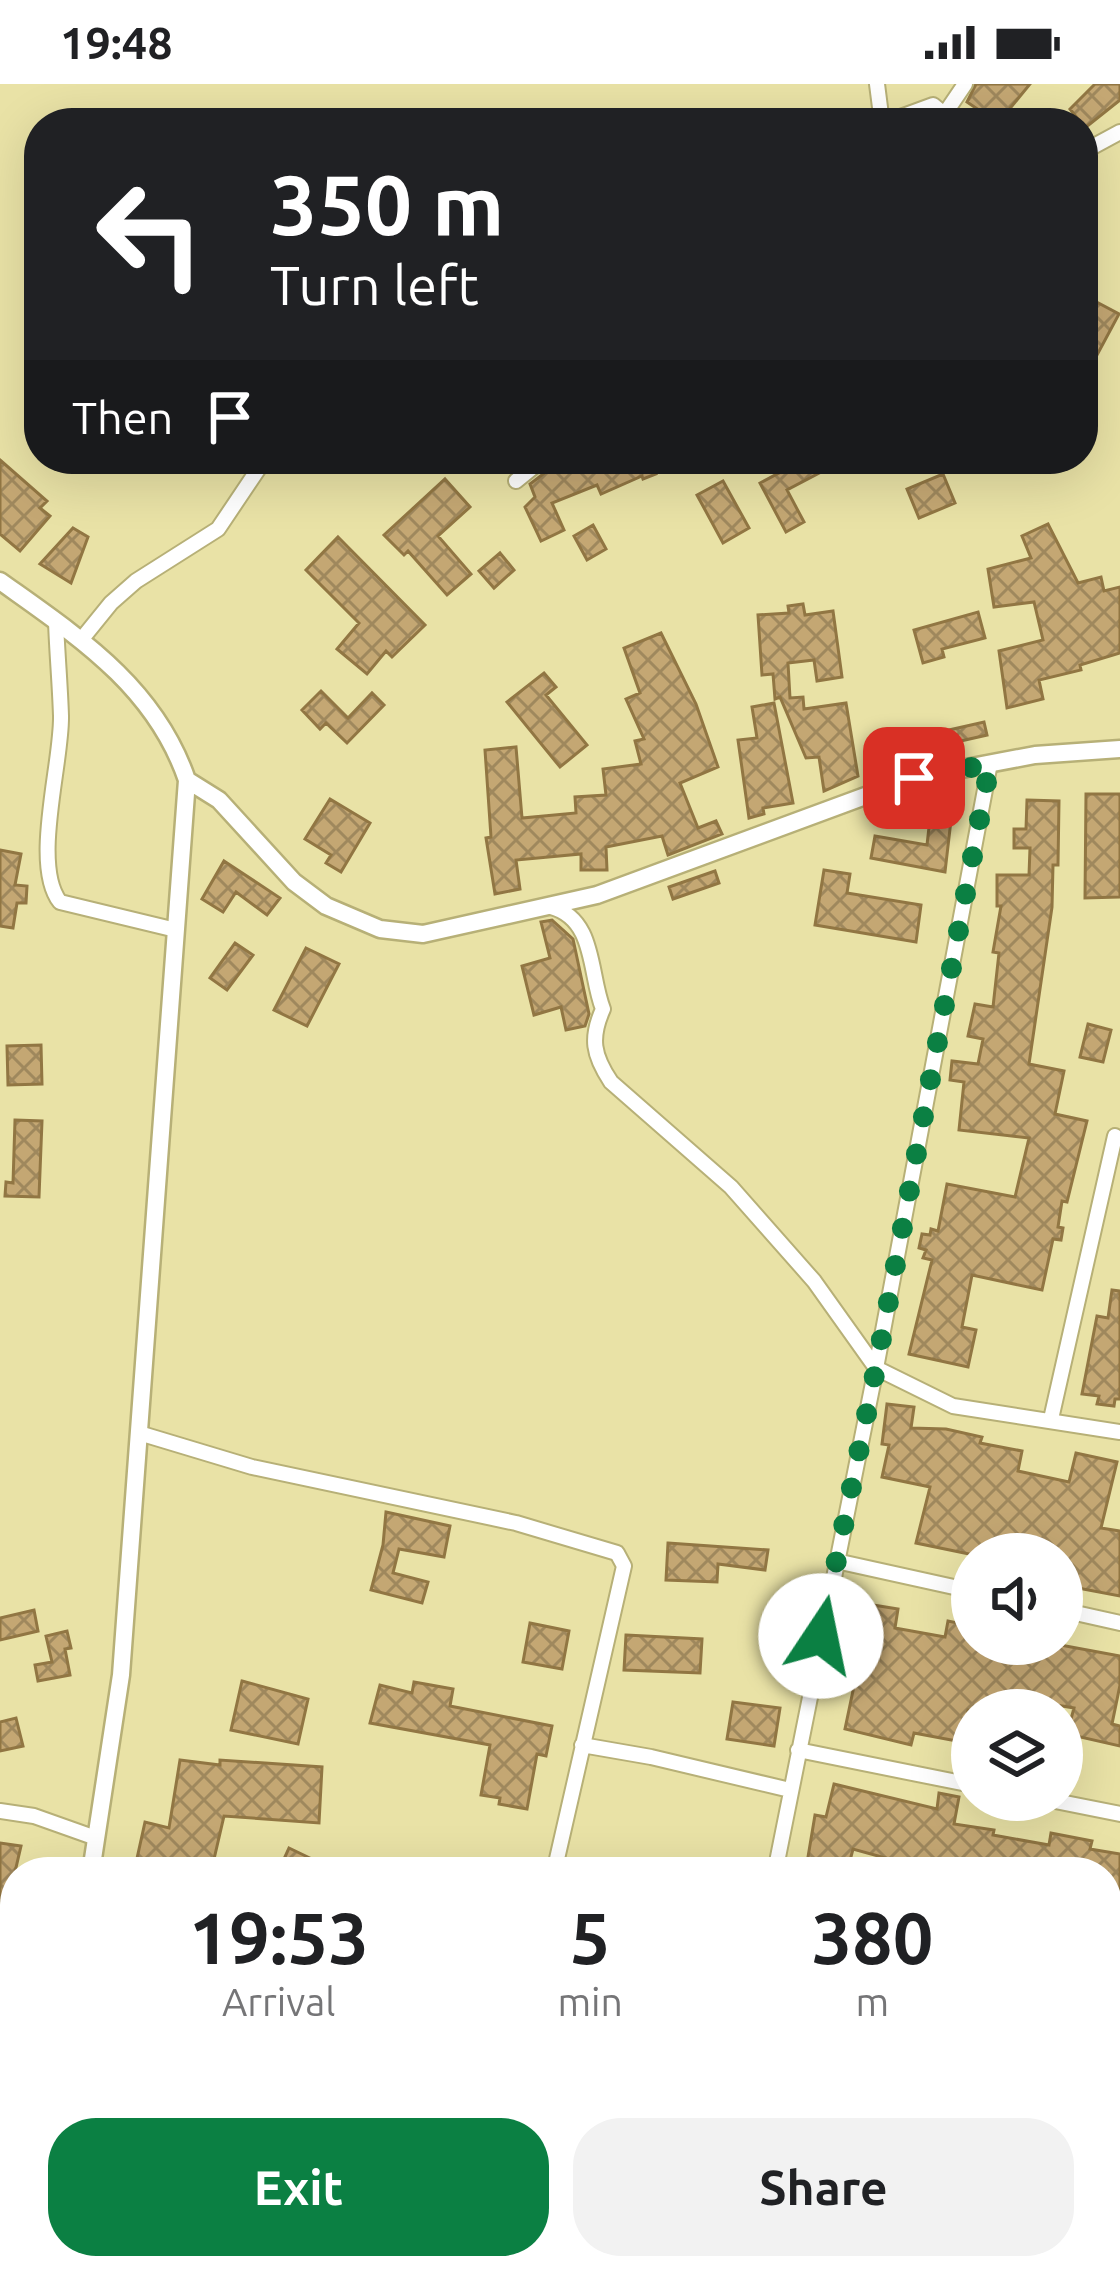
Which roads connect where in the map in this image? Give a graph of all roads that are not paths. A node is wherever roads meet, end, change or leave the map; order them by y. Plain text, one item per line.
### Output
1 (255, 474) edge
2 (524, 474) edge
3 (515, 481) dead end
4 (0, 580) edge
5 (56, 621) junction
6 (81, 640) junction
7 (1120, 749) edge
8 (990, 764) junction
9 (187, 780) junction
10 (219, 800) junction
11 (185, 821) junction
12 (547, 906) junction
13 (176, 930) junction
14 (1115, 1136) dead end
15 (876, 1368) junction
16 (1051, 1419) junction
17 (1120, 1432) edge
18 (139, 1433) junction
19 (836, 1561) junction
20 (951, 1586) edge
21 (1083, 1615) edge
22 (1120, 1624) edge
23 (582, 1745) junction
24 (798, 1750) junction
25 (951, 1780) edge
26 (790, 1790) junction
27 (1083, 1807) edge
28 (0, 1811) edge
29 (1120, 1814) edge
30 (96, 1838) junction
31 (93, 1857) edge
32 (557, 1857) edge
33 (778, 1857) edge

1 - 6 street
2 - 3 street
4 - 5 street
5 - 6 street
5 - 13 street
6 - 9 street
7 - 8 street
8 - 12 street
8 - 15 street
9 - 10 street
9 - 11 street
10 - 11 street
10 - 12 street
11 - 13 street
12 - 15 street
13 - 18 street
14 - 16 street
15 - 16 street
15 - 19 street
16 - 17 street
18 - 23 street
18 - 30 street
19 - 20 street
19 - 24 street
21 - 22 street
23 - 26 street
23 - 32 street
24 - 25 street
24 - 26 street
26 - 33 street
27 - 29 street
28 - 30 street
30 - 31 street

